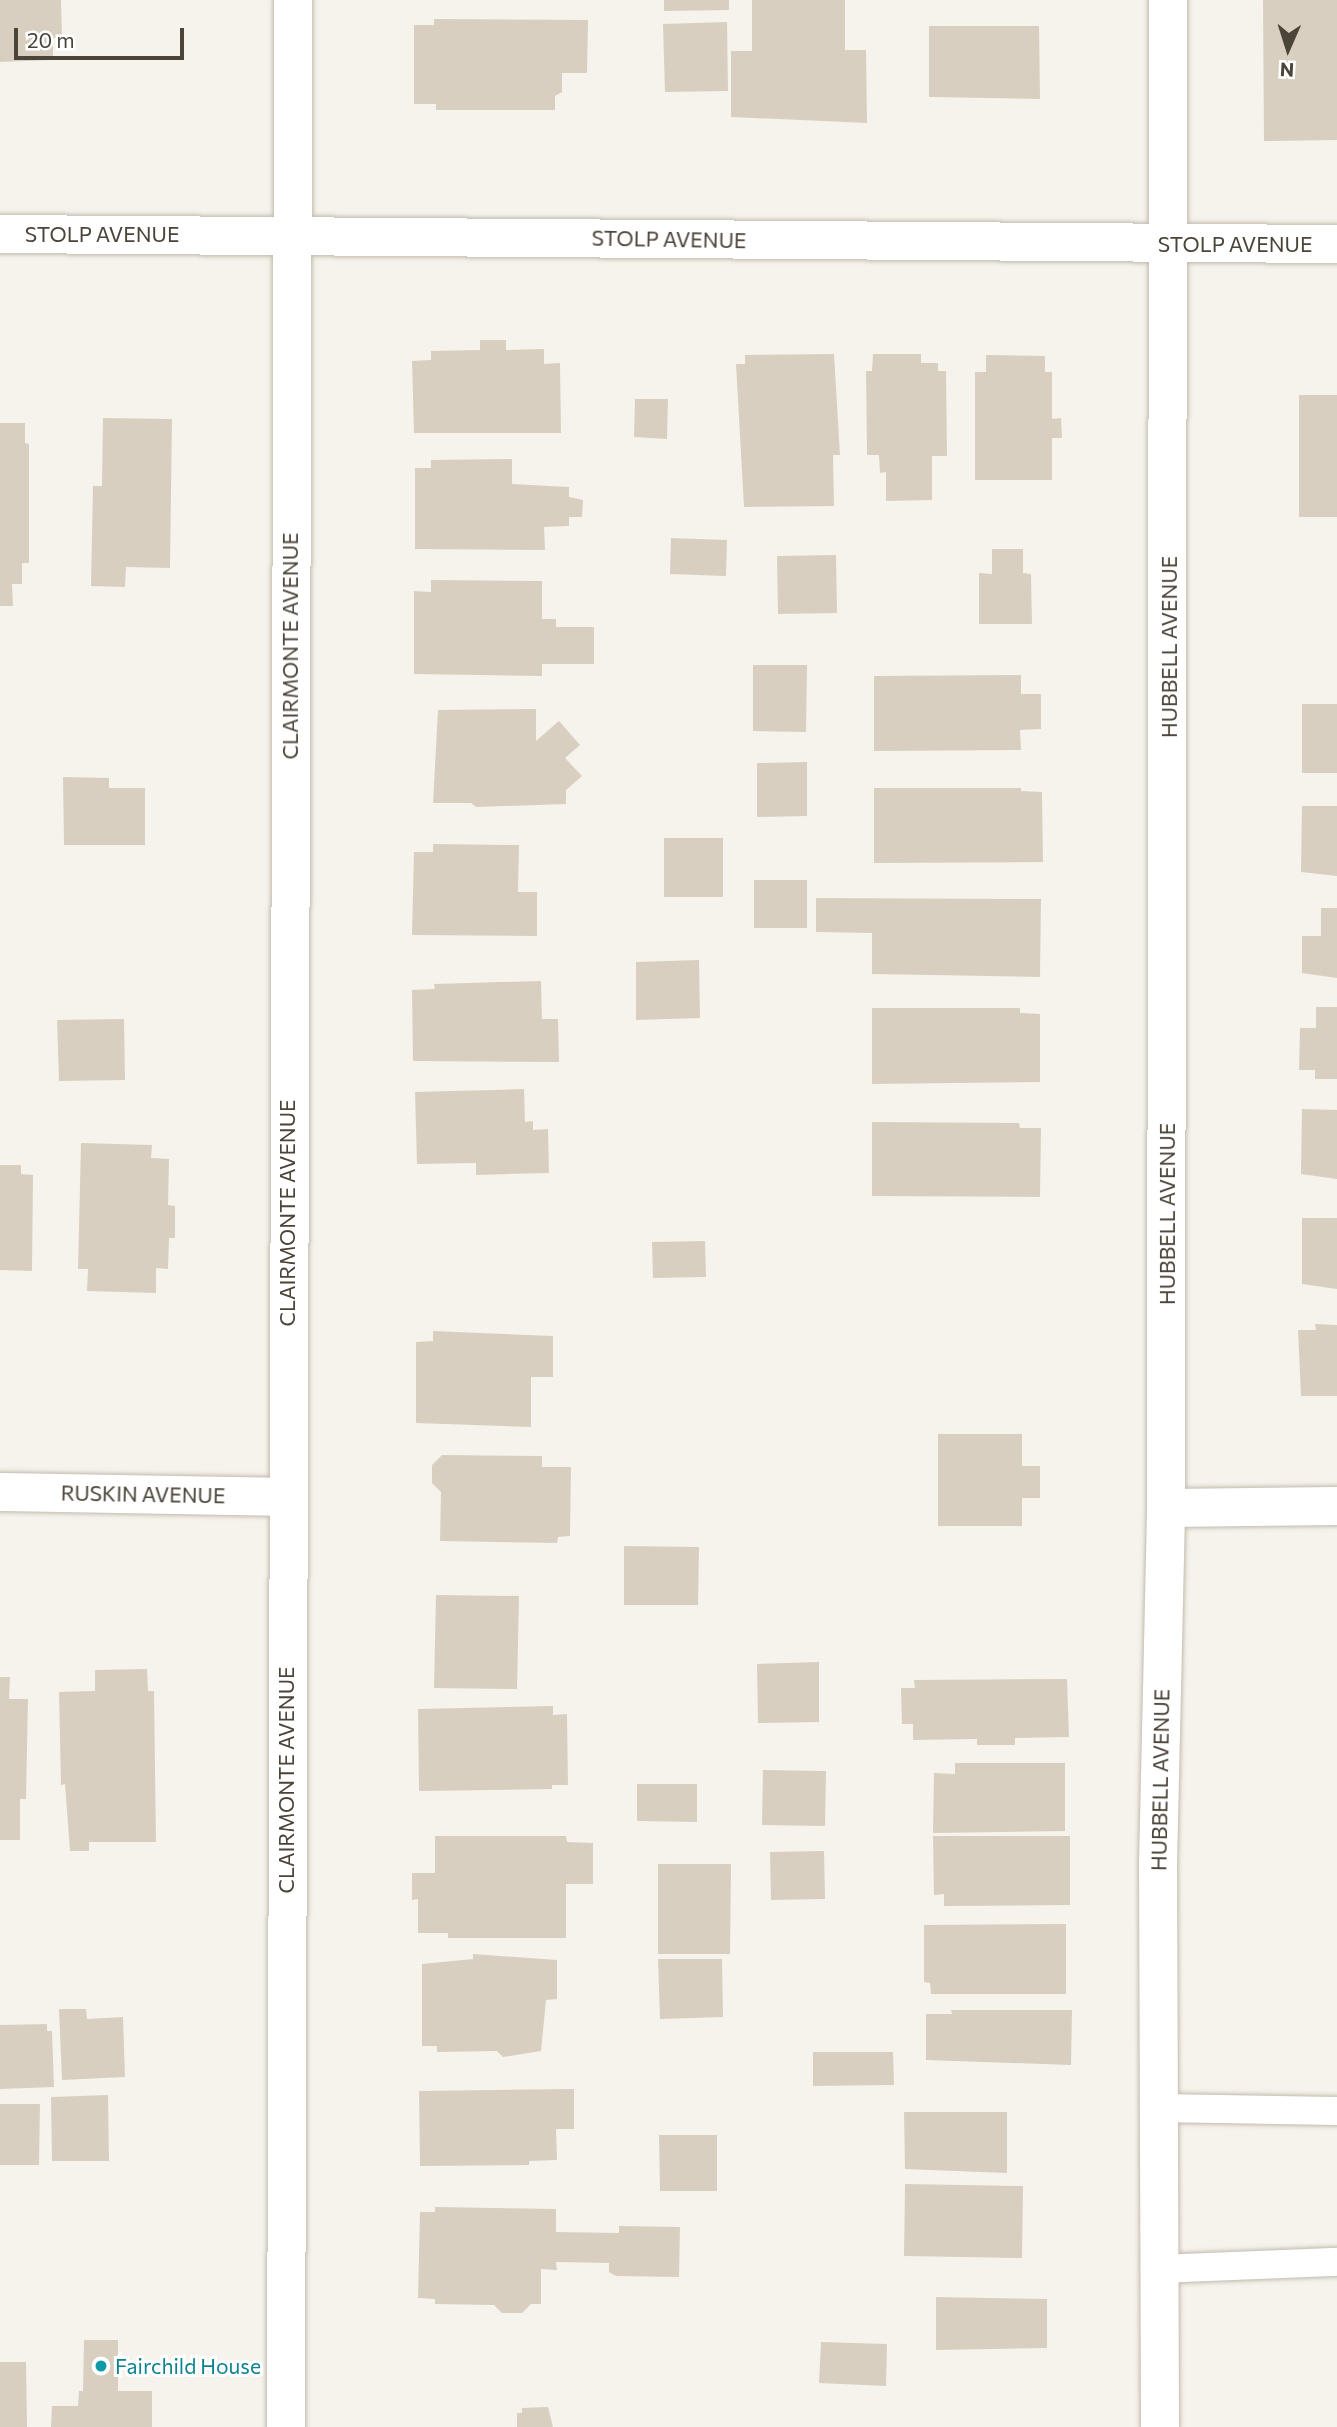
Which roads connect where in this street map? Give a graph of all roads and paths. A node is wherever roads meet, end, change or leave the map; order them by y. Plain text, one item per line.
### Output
1 (293, 0) edge
2 (1168, 0) edge
3 (0, 234) edge
4 (291, 235) junction
5 (1337, 244) edge
6 (1170, 245) junction
7 (0, 1492) edge
8 (286, 1497) junction
9 (1337, 1506) edge
10 (1166, 1508) junction
11 (1159, 2108) junction
12 (1337, 2111) edge
13 (1337, 2262) edge
14 (1160, 2269) junction
15 (286, 2427) edge
16 (1160, 2427) edge

1 - 4 street, CLAIRMONTE AVENUE
2 - 6 street, HUBBELL AVENUE
3 - 4 street, STOLP AVENUE
4 - 6 street, STOLP AVENUE
4 - 8 street, CLAIRMONTE AVENUE
5 - 6 street, STOLP AVENUE
6 - 10 street, HUBBELL AVENUE
7 - 8 street, RUSKIN AVENUE
8 - 15 street, CLAIRMONTE AVENUE
9 - 10 street
10 - 11 street, HUBBELL AVENUE
11 - 12 lane
11 - 14 street, HUBBELL AVENUE
13 - 14 lane
14 - 16 street, HUBBELL AVENUE

